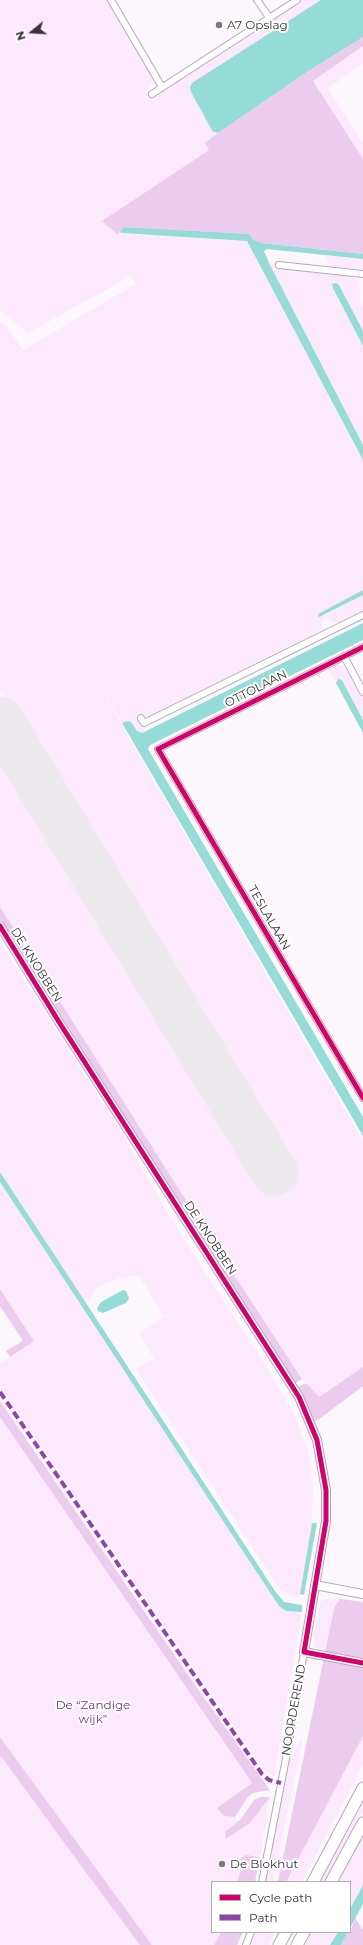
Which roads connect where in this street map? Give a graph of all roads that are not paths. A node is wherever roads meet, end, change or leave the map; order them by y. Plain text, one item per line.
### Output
1 (111, 0) edge
2 (258, 0) edge
3 (297, 0) edge
4 (269, 17) junction
5 (162, 87) junction
6 (152, 94) dead end
7 (279, 265) dead end
8 (363, 274) edge
9 (363, 615) edge
10 (327, 624) dead end
11 (331, 631) junction
12 (363, 647) edge
13 (344, 656) junction
14 (363, 692) edge
15 (142, 718) dead end
16 (158, 749) joint
17 (0, 926) edge
18 (363, 1098) edge
19 (315, 1586) junction
20 (363, 1594) edge
21 (304, 1652) junction
22 (363, 1663) edge
23 (363, 1788) edge
24 (363, 1823) edge
25 (262, 1881) edge
26 (313, 1881) edge
27 (332, 1881) edge
28 (251, 1933) edge
29 (285, 1933) edge
30 (303, 1933) edge
31 (246, 1945) edge
32 (279, 1945) edge
33 (297, 1945) edge

1 - 5 street
2 - 4 street
3 - 4 street
4 - 5 street
5 - 6 street
7 - 8 street
9 - 11 street, OTTOLAAN
10 - 11 street
11 - 15 street, OTTOLAAN
12 - 13 street, OTTOLAAN
13 - 14 street
13 - 16 street, OTTOLAAN
16 - 18 street, TESLALAAN
17 - 19 street, DE KNOBBEN
19 - 20 street
19 - 21 street, NOORDEREND
21 - 22 street
21 - 25 street, NOORDEREND
23 - 26 highway
24 - 27 highway
28 - 31 street
29 - 32 highway
30 - 33 highway

